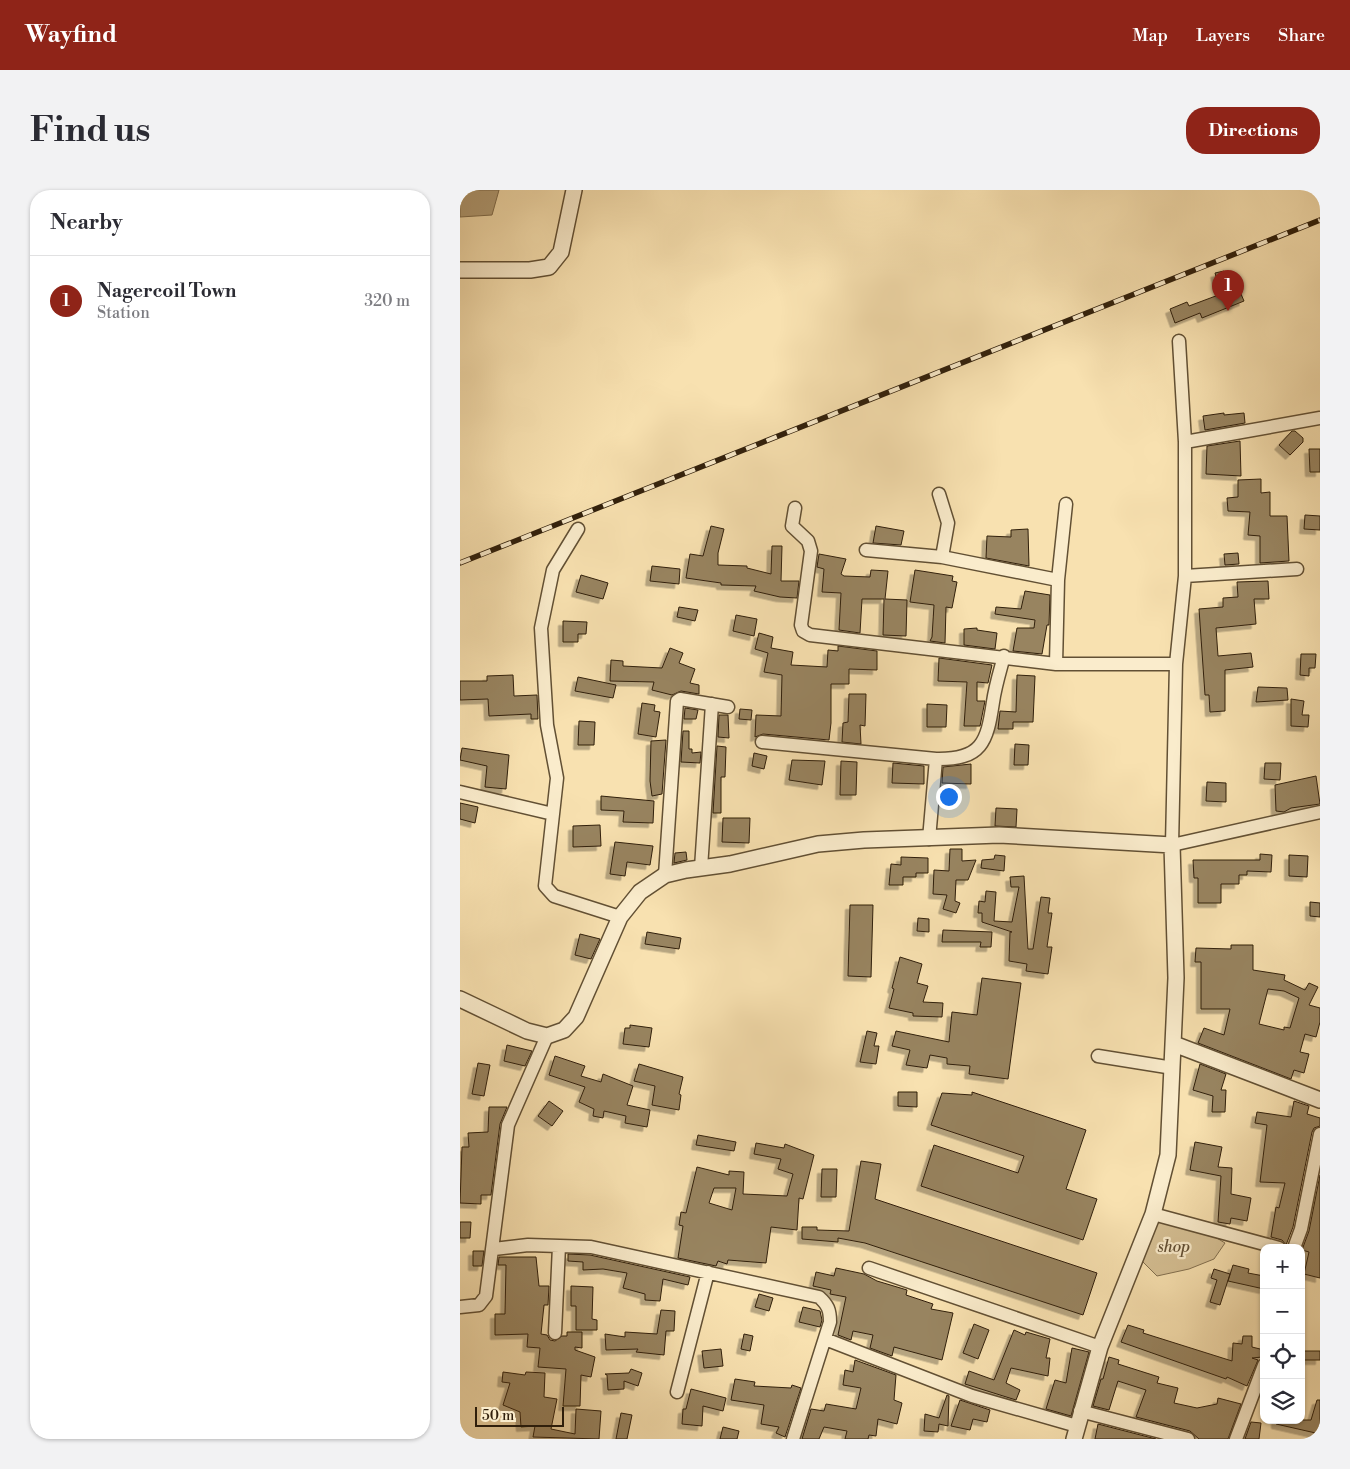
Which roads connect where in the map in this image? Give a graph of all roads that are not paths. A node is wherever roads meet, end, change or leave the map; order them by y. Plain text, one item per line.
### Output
1 (574, 190) edge
2 (460, 270) edge
3 (1179, 341) dead end
4 (1320, 418) edge
5 (1185, 442) junction
6 (939, 494) dead end
7 (1066, 504) dead end
8 (795, 508) dead end
9 (578, 529) dead end
10 (866, 550) dead end
11 (942, 558) junction
12 (1297, 569) dead end
13 (1185, 576) junction
14 (1058, 580) junction
15 (1004, 656) junction
16 (1056, 664) junction
17 (1176, 664) junction
18 (712, 704) junction
19 (728, 707) dead end
20 (762, 742) dead end
21 (936, 759) junction
22 (460, 792) edge
23 (1320, 812) edge
24 (553, 814) junction
25 (929, 839) junction
26 (1172, 845) junction
27 (701, 868) junction
28 (665, 874) junction
29 (620, 917) junction
30 (460, 999) edge
31 (547, 1036) junction
32 (1174, 1044) junction
33 (1098, 1056) dead end
34 (1173, 1068) junction
35 (1320, 1100) edge
36 (1320, 1134) edge
37 (1153, 1214) junction
38 (1264, 1244) edge
39 (1295, 1244) edge
40 (559, 1246) junction
41 (494, 1249) junction
42 (869, 1268) dead end
43 (708, 1272) junction
44 (460, 1307) edge
45 (554, 1333) dead end
46 (825, 1339) junction
47 (1100, 1347) junction
48 (1260, 1376) edge
49 (677, 1392) dead end
50 (1077, 1426) edge
51 (793, 1439) edge
52 (1188, 1439) edge
53 (1236, 1439) edge

1 - 2 street
3 - 5 street
4 - 5 street
5 - 13 street
6 - 11 street
7 - 14 street
8 - 15 street
9 - 24 street
10 - 11 street
11 - 14 street
12 - 13 street
13 - 17 street
14 - 16 street
15 - 16 street
15 - 21 street
16 - 17 street
17 - 26 street
18 - 19 street
18 - 27 street
18 - 28 street
20 - 21 street
21 - 25 street
22 - 24 street
23 - 26 street
24 - 29 street
25 - 26 street
25 - 27 street
26 - 32 street
27 - 28 street
28 - 29 street
29 - 31 street
30 - 31 street
31 - 41 street
32 - 34 street
32 - 35 street
33 - 34 street
34 - 37 street
36 - 39 street
37 - 38 street
37 - 47 street
40 - 41 street
40 - 43 street
40 - 45 street
41 - 44 street
42 - 47 street
43 - 46 street
43 - 49 street
46 - 50 street
46 - 51 street
47 - 50 street
48 - 53 street
50 - 52 street

